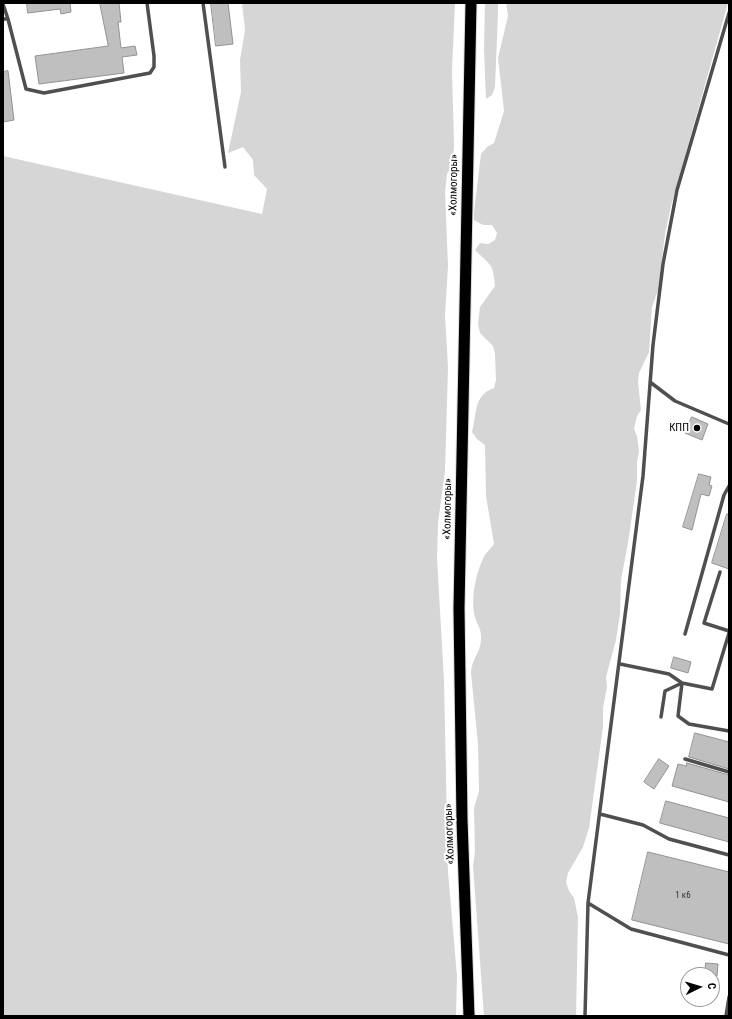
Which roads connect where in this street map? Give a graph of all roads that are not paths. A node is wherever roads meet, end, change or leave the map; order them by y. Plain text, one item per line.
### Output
1 (147, 3) edge
2 (203, 3) edge
3 (471, 3) edge
4 (3, 4) edge
5 (729, 13) edge
6 (3, 19) edge
7 (8, 19) junction
8 (225, 167) dead end
9 (650, 382) junction
10 (729, 424) edge
11 (729, 486) edge
12 (720, 572) dead end
13 (729, 632) edge
14 (685, 634) dead end
15 (620, 664) junction
16 (682, 683) junction
17 (661, 717) dead end
18 (729, 731) edge
19 (685, 759) dead end
20 (729, 772) edge
21 (600, 814) junction
22 (729, 855) edge
23 (588, 903) junction
24 (729, 955) edge
25 (729, 998) edge
26 (469, 1016) edge
27 (585, 1016) edge
28 (726, 1016) edge

1 - 7 lane
2 - 8 lane
3 - 26 highway, «Холмогоры»
4 - 7 lane
5 - 9 lane
6 - 7 lane
9 - 10 lane
9 - 15 lane
11 - 14 lane
12 - 13 lane
13 - 16 lane
15 - 16 lane
15 - 21 lane
16 - 17 lane
16 - 18 lane
19 - 20 lane
21 - 22 lane
21 - 23 lane
23 - 24 lane
23 - 27 lane
25 - 28 lane

